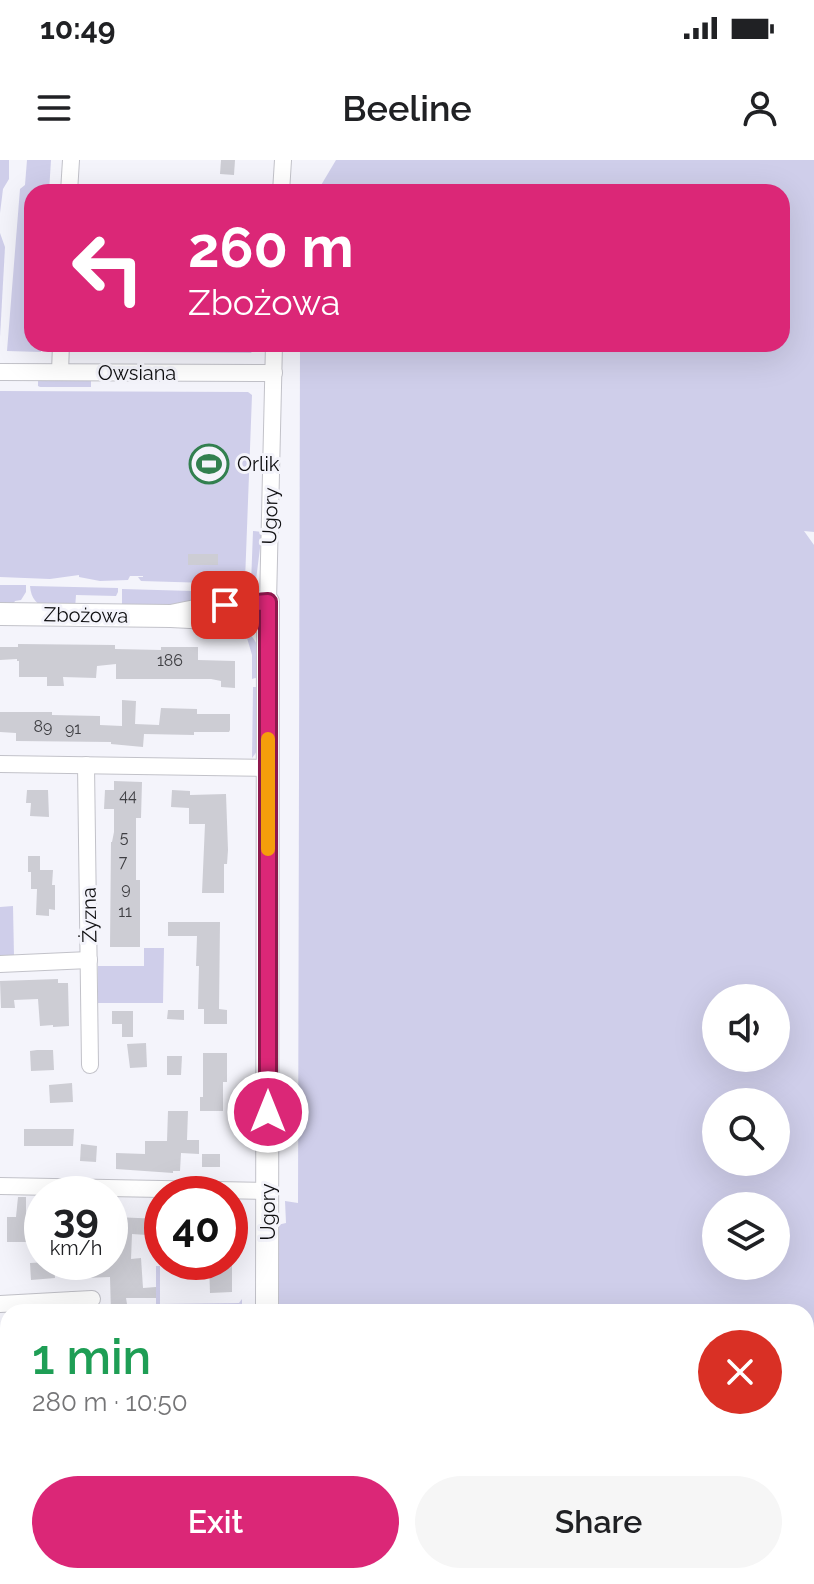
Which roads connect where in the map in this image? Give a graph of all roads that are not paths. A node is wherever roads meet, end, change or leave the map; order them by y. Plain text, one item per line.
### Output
1 (71, 160) edge
2 (283, 160) edge
3 (70, 184) edge
4 (282, 184) edge
5 (61, 352) edge
6 (274, 352) edge
7 (0, 372) edge
8 (60, 372) junction
9 (274, 373) junction
10 (268, 612) junction
11 (0, 614) edge
12 (0, 764) edge
13 (86, 765) junction
14 (269, 768) junction
15 (89, 960) junction
16 (0, 964) edge
17 (90, 1065) dead end
18 (0, 1186) edge
19 (268, 1191) junction
20 (92, 1299) dead end
21 (78, 1304) edge
22 (267, 1304) edge

1 - 3 street
2 - 4 street
5 - 8 street
6 - 9 street, Ugory
7 - 8 street, Owsiana
8 - 9 street, Owsiana
9 - 10 street, Ugory
10 - 11 street, Zbożowa
10 - 14 street, Ugory
12 - 13 street
13 - 14 street
13 - 15 street, Żyzna
14 - 19 street, Ugory
15 - 16 street
15 - 17 street, Żyzna
18 - 19 street
19 - 22 street, Ugory
20 - 21 street

